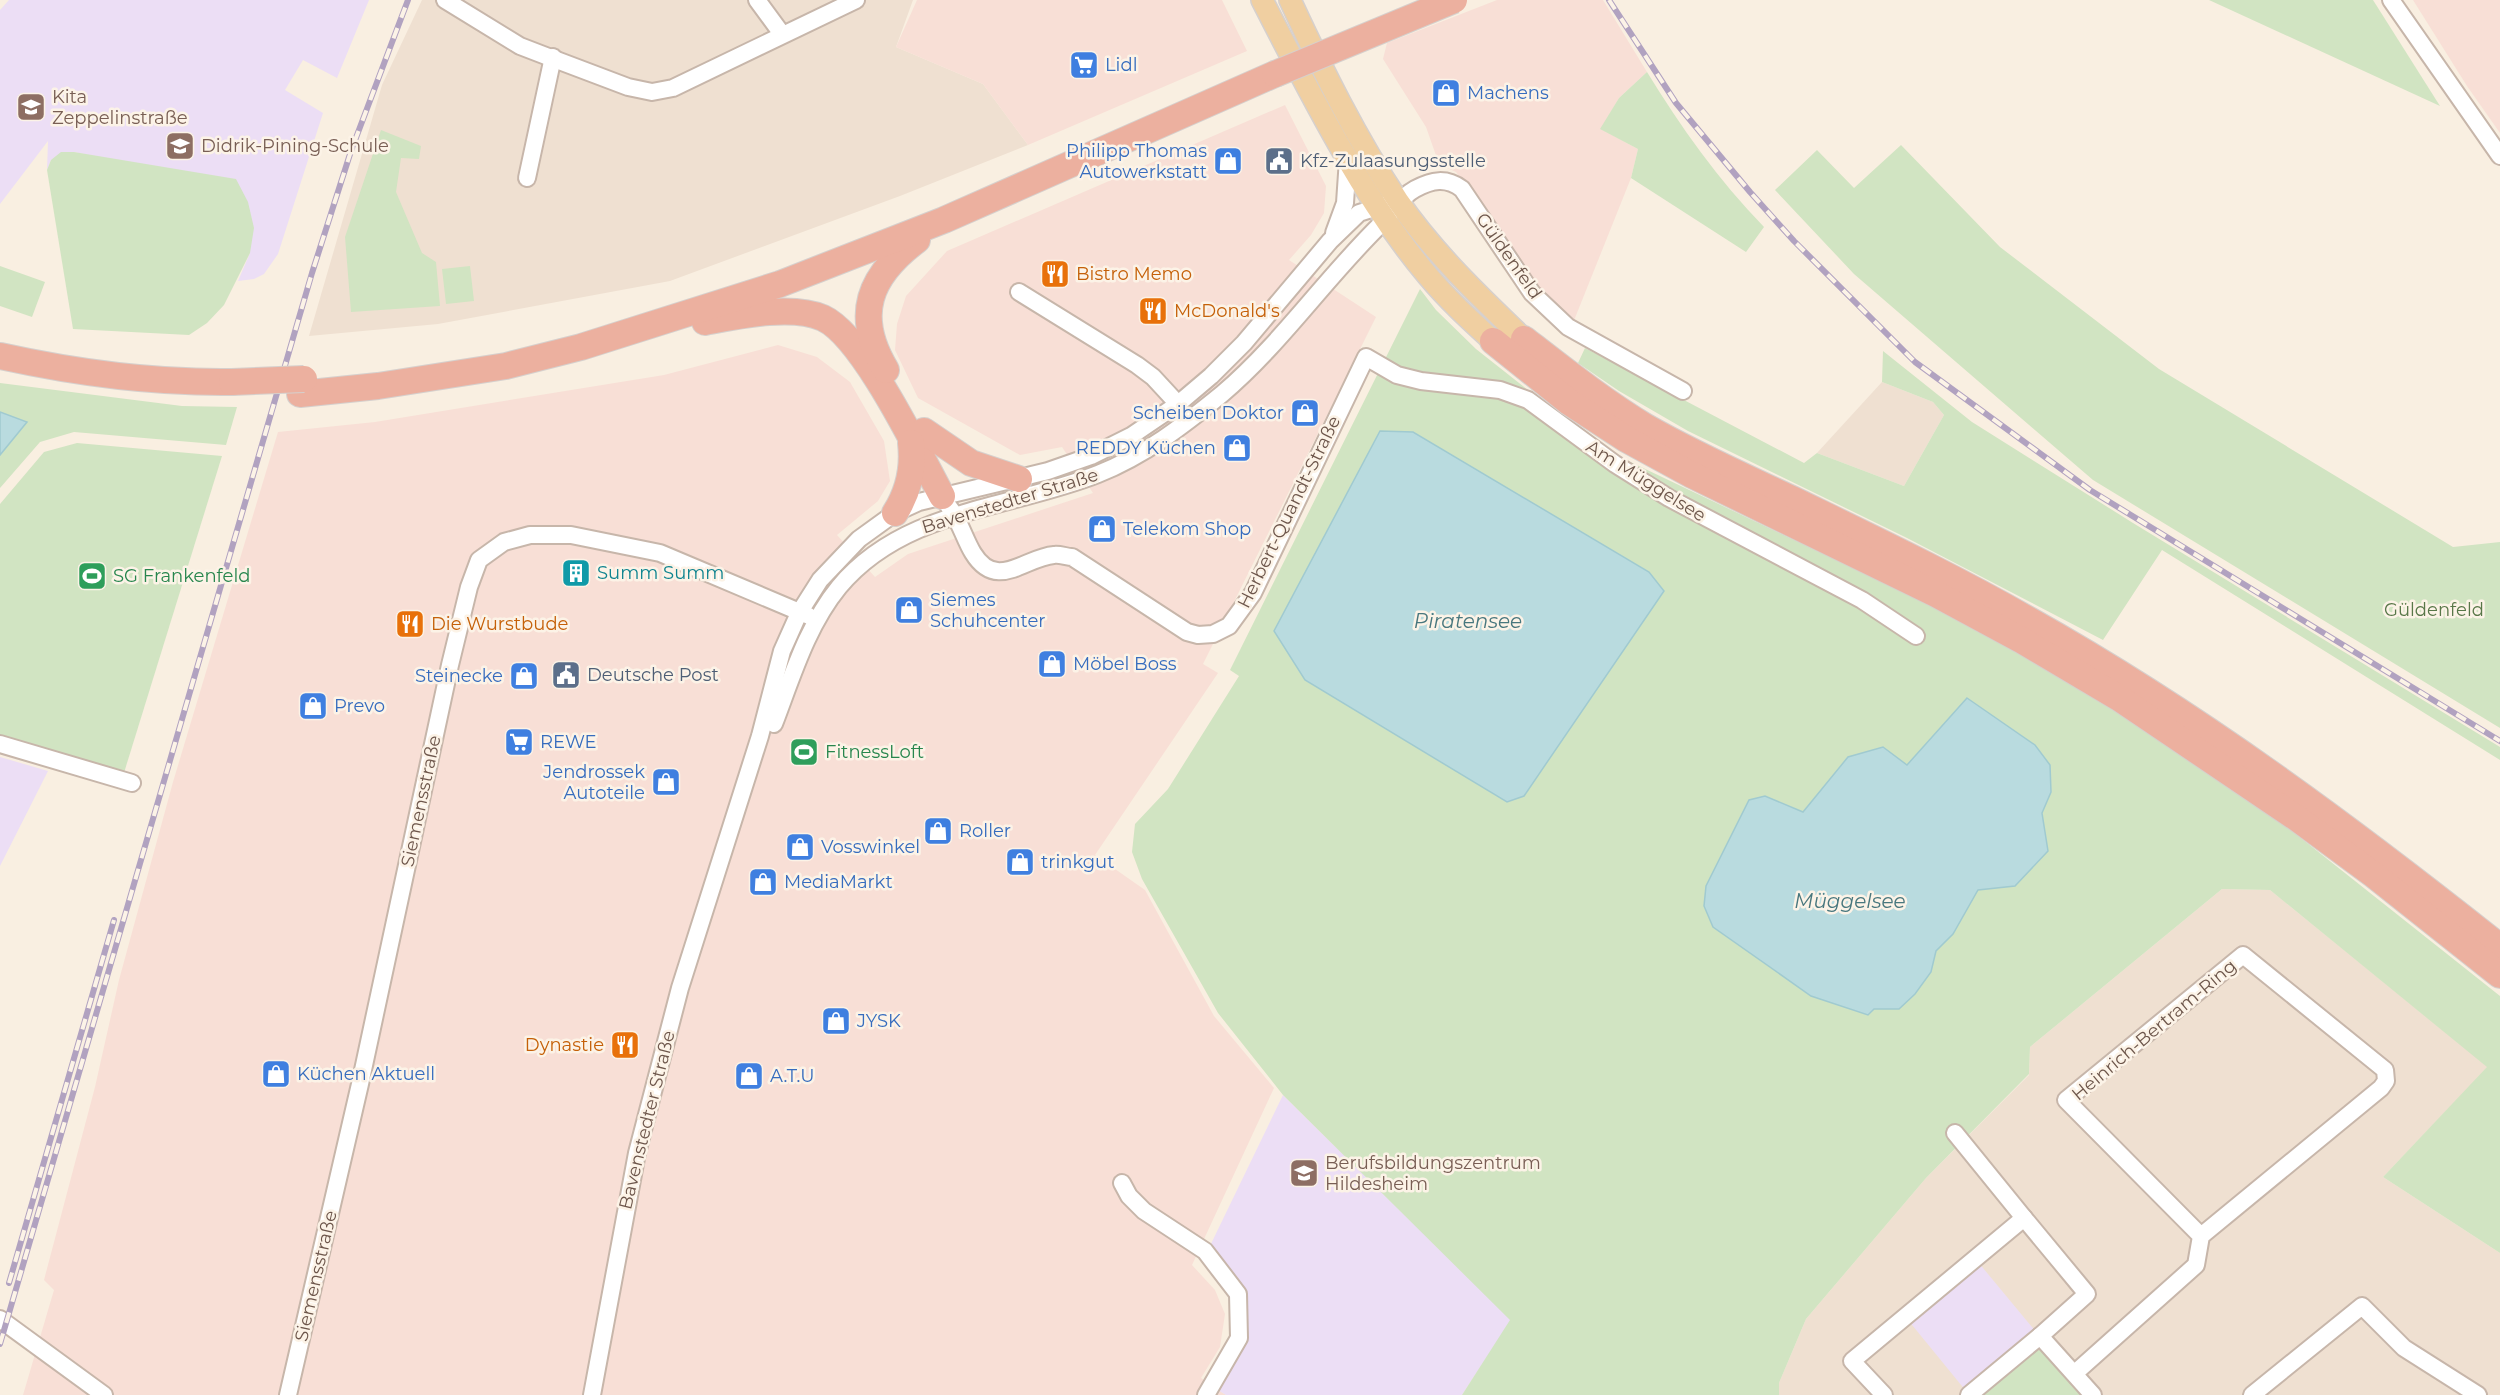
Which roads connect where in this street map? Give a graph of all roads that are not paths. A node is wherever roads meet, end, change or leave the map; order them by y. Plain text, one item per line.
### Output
1 (445, 0) edge
2 (757, 0) edge
3 (856, 0) edge
4 (1262, 0) edge
5 (1290, 0) edge
6 (1417, 0) edge
7 (1454, 0) edge
8 (2391, 0) edge
9 (782, 34) junction
10 (553, 57) junction
11 (1272, 68) junction
12 (1347, 155) junction
13 (2500, 156) edge
14 (527, 178) dead end
15 (1398, 201) junction
16 (1381, 213) junction
17 (944, 220) junction
18 (1330, 242) junction
19 (1019, 292) dead end
20 (1524, 339) joint
21 (1492, 341) joint
22 (581, 347) junction
23 (533, 351) junction
24 (0, 356) edge
25 (1366, 357) joint
26 (0, 371) edge
27 (231, 389) junction
28 (1683, 391) dead end
29 (1178, 404) junction
30 (917, 435) junction
31 (1019, 479) junction
32 (951, 501) junction
33 (895, 513) junction
34 (799, 613) junction
35 (817, 619) junction
36 (1916, 636) dead end
37 (0, 744) edge
38 (132, 783) dead end
39 (724, 850) junction
40 (2500, 947) edge
41 (2500, 975) edge
42 (1955, 1133) dead end
43 (1122, 1183) dead end
44 (2024, 1218) junction
45 (2201, 1236) junction
46 (0, 1319) edge
47 (2040, 1336) junction
48 (2075, 1373) junction
49 (104, 1395) edge
50 (288, 1395) edge
51 (592, 1395) edge
52 (1206, 1395) edge
53 (1884, 1395) edge
54 (1969, 1395) edge
55 (2093, 1395) edge
56 (2252, 1395) edge
57 (2478, 1395) edge

1 - 10 street
2 - 9 street
3 - 9 street
4 - 12 main road
5 - 15 main road
6 - 11 highway
7 - 11 highway, bridge
8 - 13 street
9 - 10 street
10 - 14 street
11 - 17 highway
11 - 23 highway
12 - 16 main road
12 - 18 street
15 - 16 street, Bavenstedter Straße
15 - 20 main road
15 - 28 street, Güldenfeld
16 - 18 street, Bavenstedter Straße
16 - 21 main road
16 - 32 street, Bavenstedter Straße
17 - 22 highway
17 - 30 highway
18 - 29 street, Bavenstedter Straße
19 - 29 street
20 - 40 highway
21 - 41 highway
22 - 23 highway
22 - 30 highway
23 - 27 highway, bridge
24 - 27 highway
25 - 32 street, Herbert-Quandt-Straße
25 - 36 street, Am Müggelsee
26 - 27 highway
29 - 31 street, Bavenstedter Straße
30 - 31 highway
30 - 32 highway
30 - 33 highway
31 - 32 street, Bavenstedter Straße
32 - 33 street, Bavenstedter Straße
32 - 35 street, Bavenstedter Straße
33 - 34 street, Bavenstedter Straße
34 - 35 street, Siemensstraße
34 - 39 street, Bavenstedter Straße
34 - 50 street, Siemensstraße
35 - 39 street, Bavenstedter Straße
37 - 38 street
39 - 51 street, Bavenstedter Straße
42 - 44 street
43 - 52 street
44 - 47 street
44 - 53 street
45 - 45 street, Heinrich-Bertram-Ring
45 - 48 street
46 - 49 street
47 - 48 street
47 - 54 street
48 - 55 street
56 - 57 street

